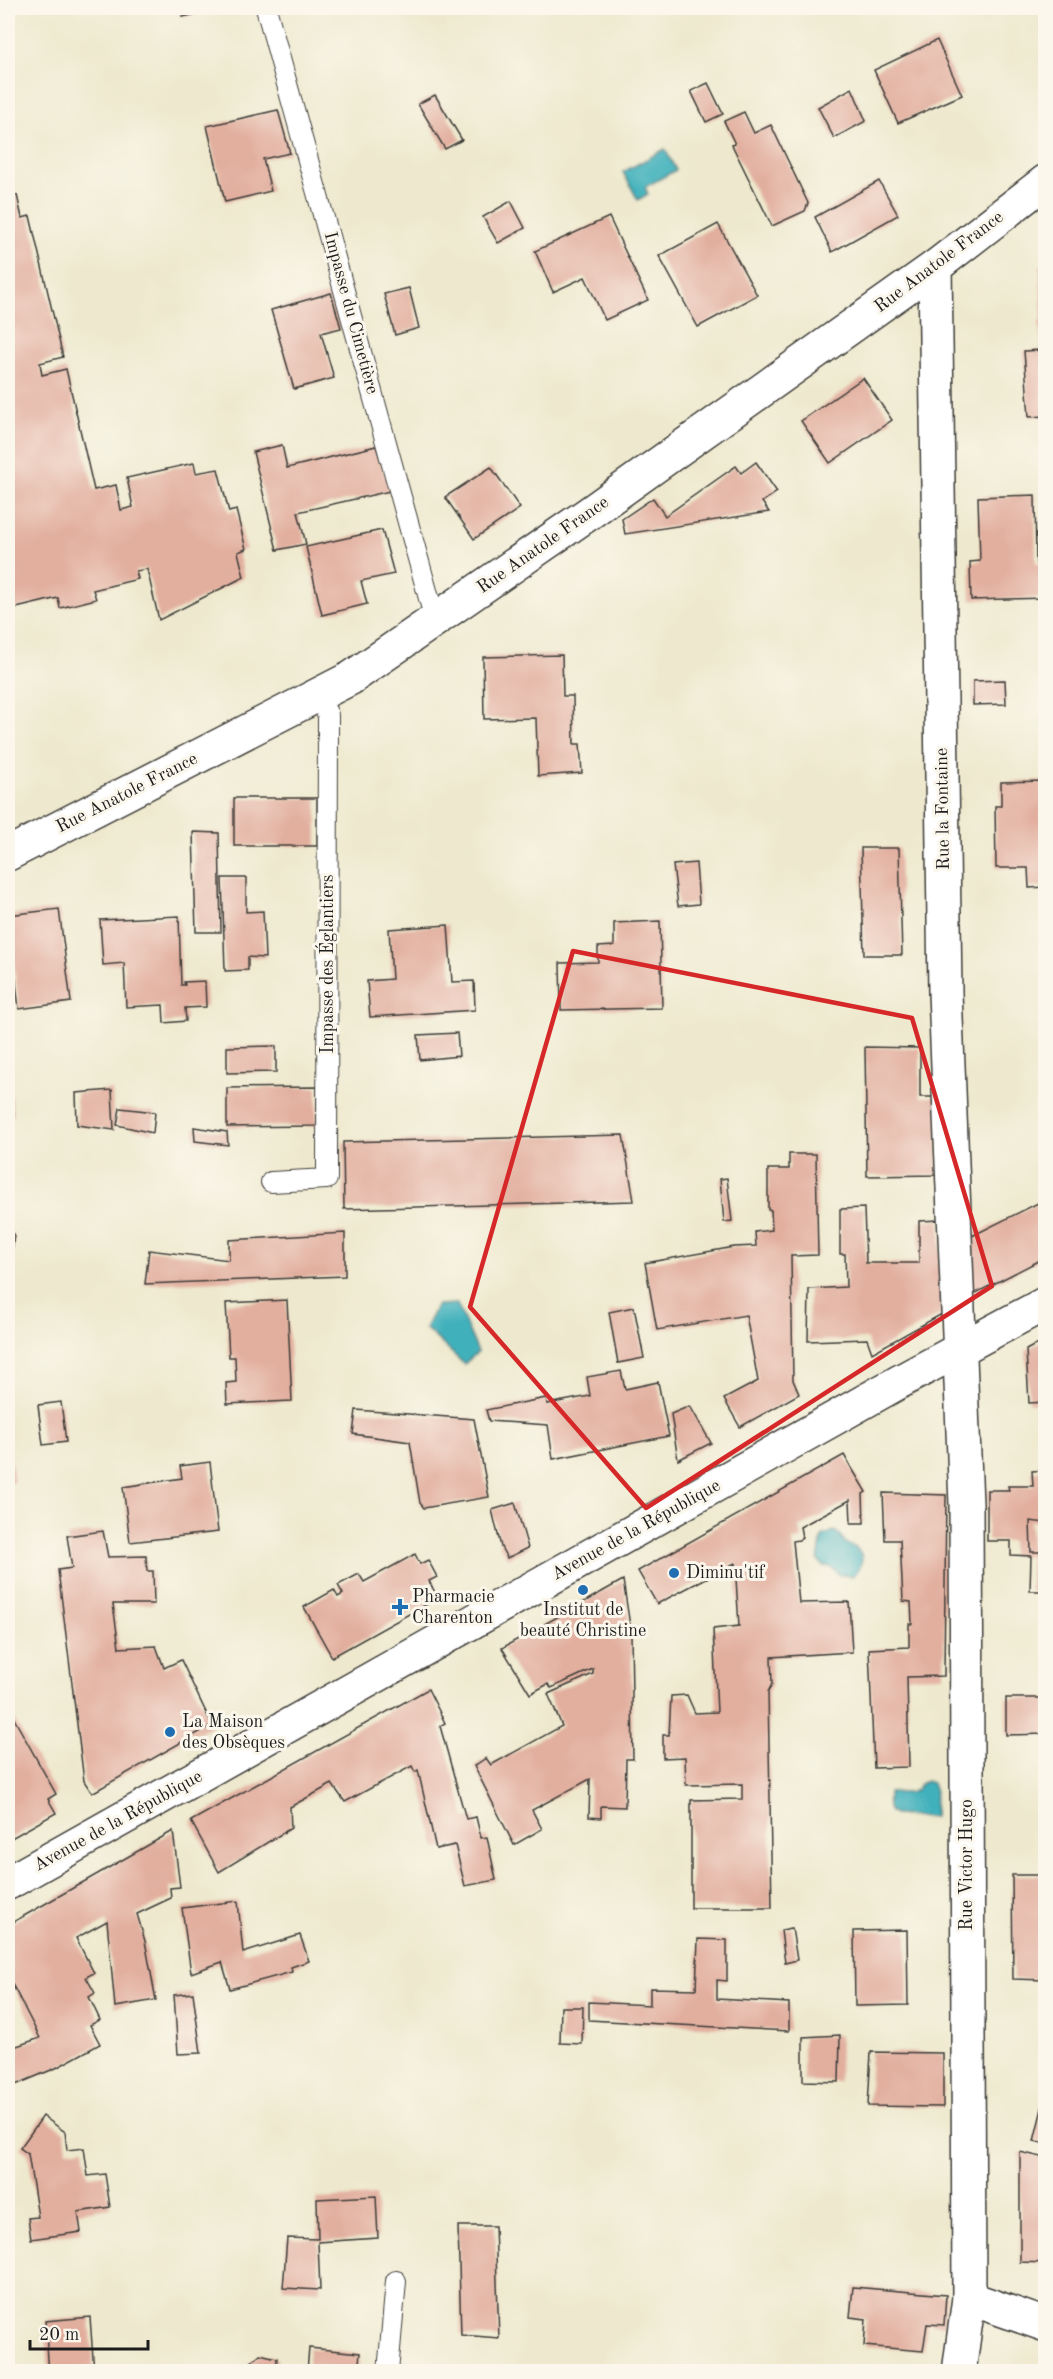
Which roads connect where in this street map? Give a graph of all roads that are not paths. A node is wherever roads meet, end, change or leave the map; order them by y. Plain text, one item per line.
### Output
1 (266, 8) edge
2 (1046, 181) edge
3 (935, 267) junction
4 (435, 620) junction
5 (318, 695) junction
6 (8, 854) edge
7 (272, 1182) dead end
8 (1046, 1303) edge
9 (959, 1351) junction
10 (8, 1883) edge
11 (396, 2281) dead end
12 (969, 2298) junction
13 (1046, 2325) edge
14 (388, 2372) edge
15 (959, 2372) edge

1 - 4 lane, Impasse du Cimetière
2 - 3 street, Rue Anatole France
3 - 4 street, Rue Anatole France
3 - 9 street, Rue la Fontaine
4 - 5 street, Rue Anatole France
5 - 6 street, Rue Anatole France
5 - 7 lane, Impasse des Églantiers
8 - 9 street, Avenue de la République
9 - 10 street, Avenue de la République
9 - 12 street, Rue Victor Hugo
11 - 14 lane
12 - 13 street
12 - 15 street, Rue Victor Hugo

